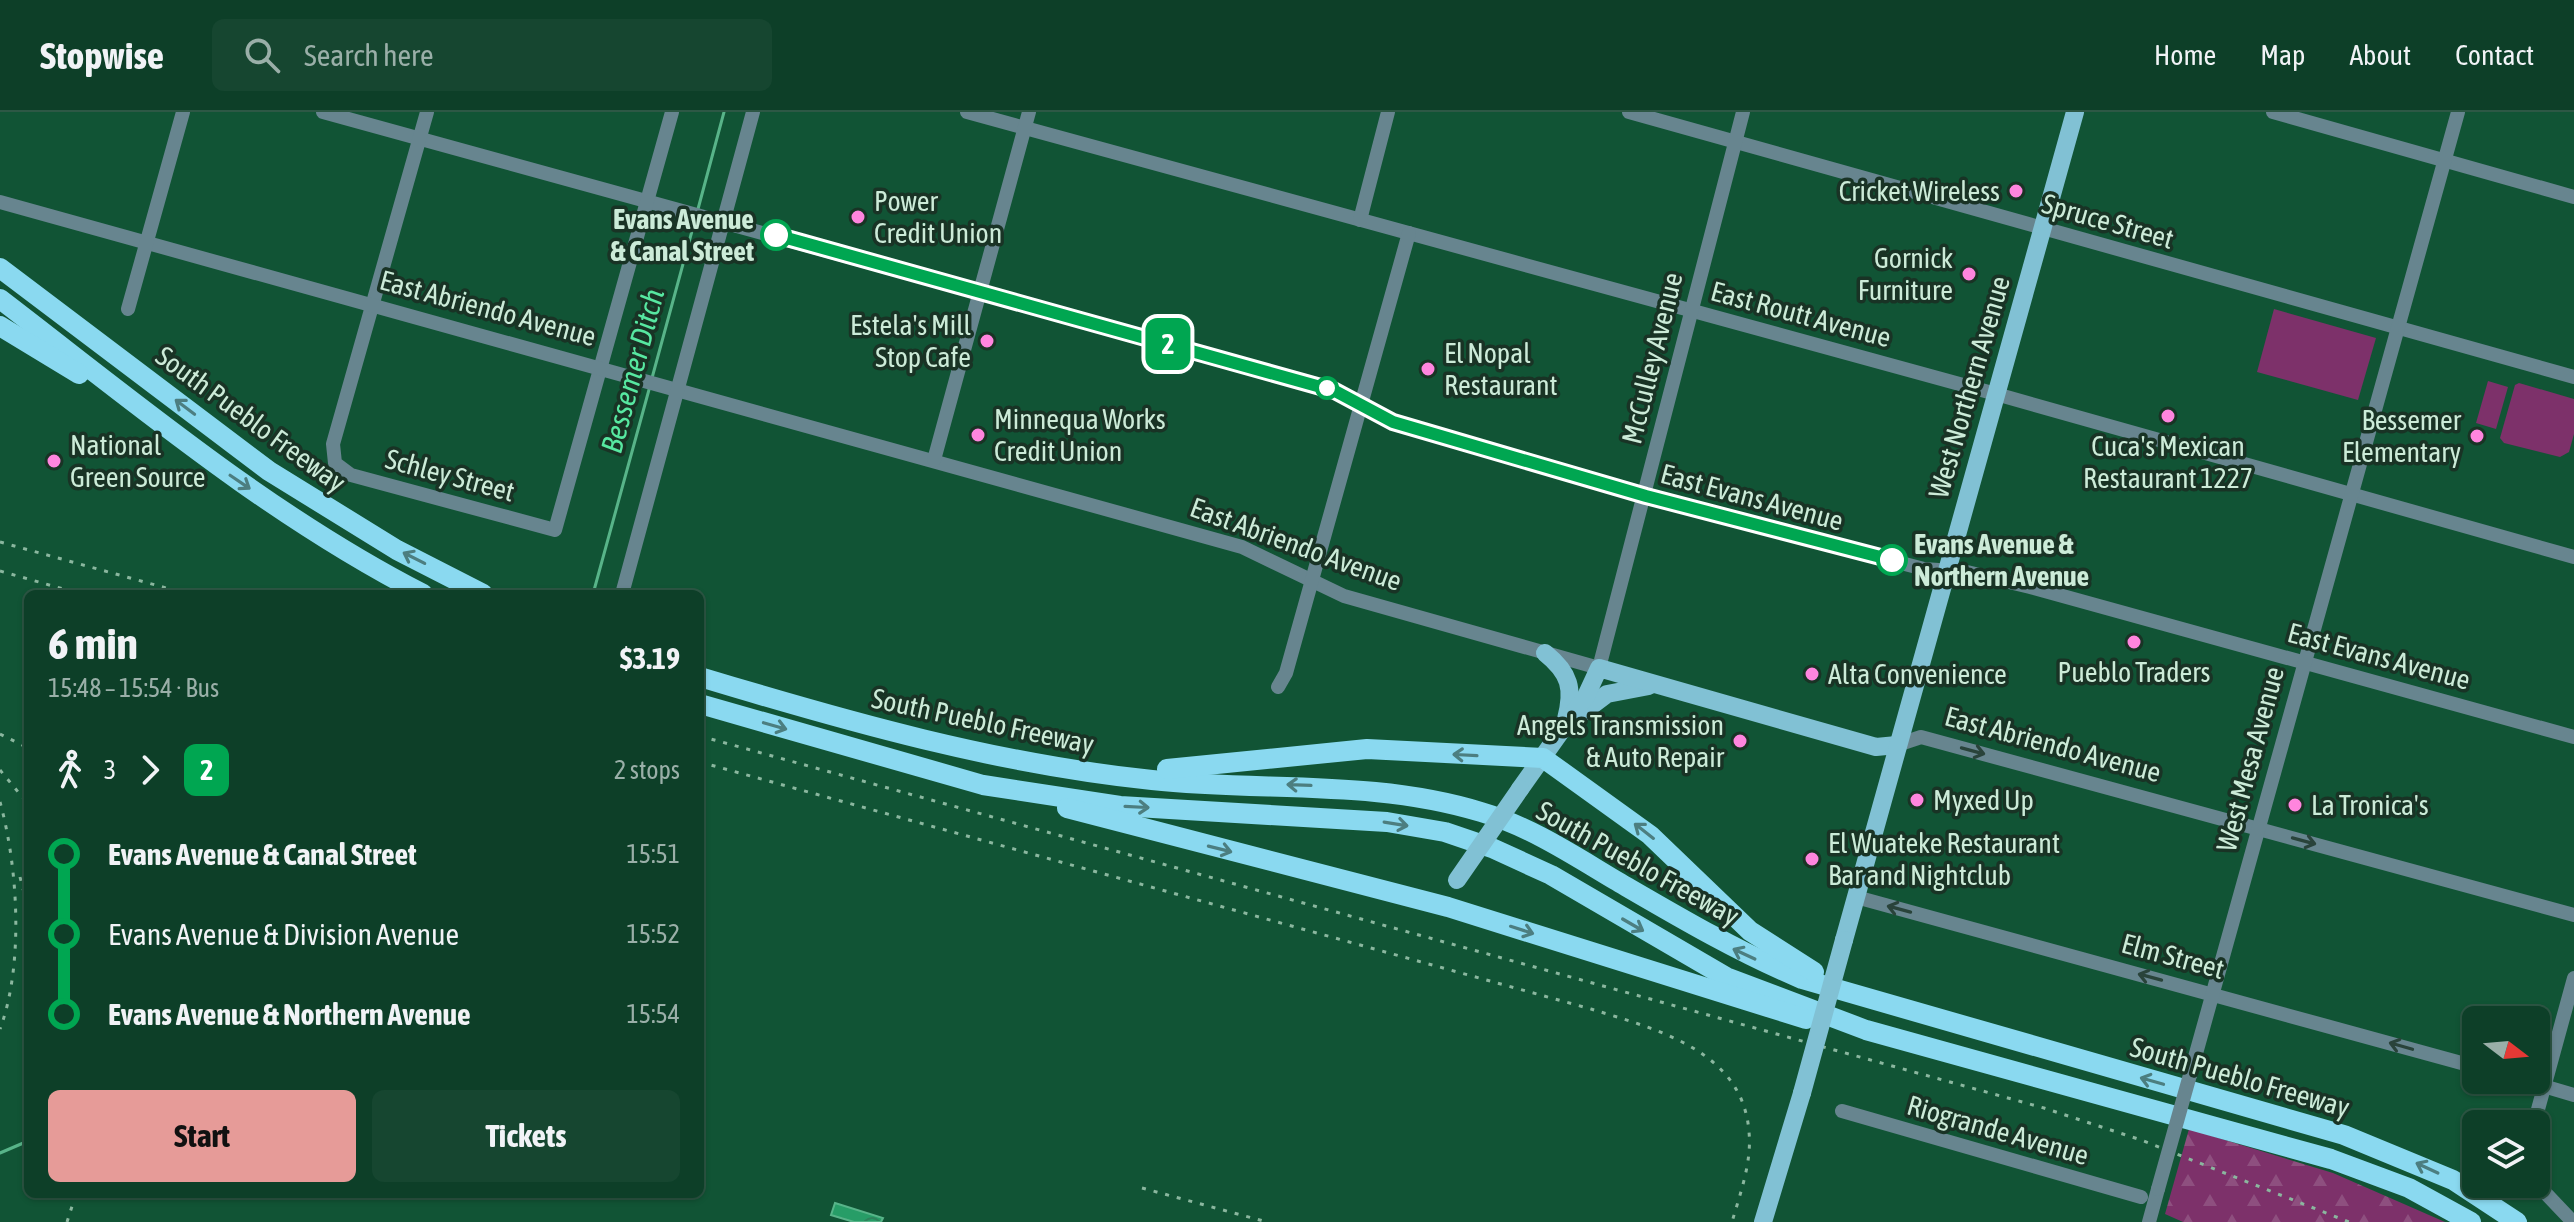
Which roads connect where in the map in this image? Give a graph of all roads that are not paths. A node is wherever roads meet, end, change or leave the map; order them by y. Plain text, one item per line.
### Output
1 (183, 112) edge
2 (323, 112) edge
3 (427, 112) edge
4 (672, 112) edge
5 (753, 112) edge
6 (967, 112) edge
7 (1029, 112) edge
8 (1388, 112) edge
9 (1629, 112) edge
10 (1743, 112) edge
11 (2075, 112) edge
12 (2273, 112) edge
13 (2458, 112) edge
14 (1024, 127) junction
15 (420, 139) junction
16 (1735, 142) junction
17 (2445, 160) junction
18 (2574, 197) edge
19 (648, 200) junction
20 (0, 202) edge
21 (723, 220) junction
22 (1360, 220) junction
23 (2042, 229) junction
24 (1409, 233) junction
25 (146, 245) junction
26 (4, 269) edge
27 (979, 291) junction
28 (0, 299) edge
29 (372, 305) junction
30 (128, 309) dead end
31 (1693, 312) junction
32 (0, 326) edge
33 (2398, 329) junction
34 (602, 368) junction
35 (2574, 377) edge
36 (678, 388) junction
37 (1996, 394) junction
38 (1361, 402) junction
39 (186, 443) junction
40 (934, 460) junction
41 (1646, 496) junction
42 (2353, 496) junction
43 (2574, 557) edge
44 (1947, 571) junction
45 (1311, 582) junction
46 (416, 590) edge
47 (475, 590) edge
48 (623, 590) edge
49 (1545, 653) junction
50 (2304, 662) junction
51 (1599, 668) junction
52 (704, 678) edge
53 (1659, 685) junction
54 (1278, 687) dead end
55 (704, 705) edge
56 (1564, 727) junction
57 (2574, 737) edge
58 (1897, 745) junction
59 (1543, 758) junction
60 (1069, 771) junction
61 (983, 785) junction
62 (2258, 829) junction
63 (1856, 897) junction
64 (1448, 907) junction
65 (2574, 915) edge
66 (2574, 978) edge
67 (2213, 994) junction
68 (1888, 1004) junction
69 (1866, 1030) junction
70 (2462, 1063) edge
71 (2550, 1064) edge
72 (2550, 1088) edge
73 (2574, 1095) edge
74 (1842, 1111) dead end
75 (2141, 1197) dead end
76 (2550, 1198) edge
77 (1763, 1222) edge
78 (2149, 1222) edge
79 (2471, 1222) edge
80 (2517, 1222) edge
81 (2573, 1222) edge

1 - 25 street
2 - 15 street, East Evans Avenue
3 - 15 street
4 - 19 street
5 - 21 street
6 - 14 street, East Routt Avenue
7 - 14 street
8 - 22 street
9 - 16 street, Spruce Street
10 - 16 street, McCulley Avenue
11 - 23 main road, West Northern Avenue
12 - 17 street
13 - 17 street, West Mesa Avenue
14 - 22 street, East Routt Avenue
14 - 27 street
15 - 19 street, East Evans Avenue
15 - 29 street
16 - 23 street, Spruce Street
16 - 31 street, McCulley Avenue
17 - 18 street
17 - 33 street, West Mesa Avenue
19 - 21 street, East Evans Avenue
19 - 34 street
20 - 25 street, East Abriendo Avenue
21 - 27 street, East Evans Avenue
21 - 36 street
22 - 24 street, East Routt Avenue
23 - 33 street, Spruce Street
23 - 37 main road, West Northern Avenue
24 - 31 street, East Routt Avenue
24 - 38 street
25 - 29 street, East Abriendo Avenue
25 - 30 street
47 -> 26 highway, South Pueblo Freeway
27 - 38 street, East Evans Avenue
27 - 40 street
28 - 39 highway, South Pueblo Freeway
29 - 34 street, East Abriendo Avenue
29 - 34 street, Schley Street
31 - 37 street, East Routt Avenue
31 - 41 street, McCulley Avenue
32 - 39 highway
33 - 35 street, Spruce Street
33 - 42 street, West Mesa Avenue
34 - 36 street, East Abriendo Avenue
36 - 40 street, East Abriendo Avenue
36 - 48 street
37 - 42 street, East Routt Avenue
37 - 44 main road, West Northern Avenue
38 - 41 street, East Evans Avenue
38 - 45 street
39 -> 46 highway, South Pueblo Freeway
40 - 45 street, East Abriendo Avenue
41 - 44 street, East Evans Avenue
41 - 51 street, McCulley Avenue
42 - 43 street, East Routt Avenue
42 - 50 street, West Mesa Avenue
44 - 50 street, East Evans Avenue
44 - 58 main road, West Northern Avenue
45 - 49 street, East Abriendo Avenue
45 - 54 street
49 - 51 street, East Abriendo Avenue
49 - 56 main road
50 - 57 street, East Evans Avenue
50 - 62 street, West Mesa Avenue
51 - 53 main road, East Abriendo Avenue
51 - 56 main road, McCulley Avenue
52 - 60 highway, South Pueblo Freeway
53 - 56 main road
53 - 58 main road, East Abriendo Avenue
55 -> 61 highway, South Pueblo Freeway
56 - 59 main road, McCulley Avenue
58 -> 62 street, East Abriendo Avenue
58 - 63 main road, West Northern Avenue
59 -> 60 highway
59 - 64 main road, McCulley Avenue, bridge
68 -> 59 highway
68 -> 60 highway, South Pueblo Freeway
61 -> 64 highway
61 -> 69 highway, South Pueblo Freeway
62 -> 65 street, East Abriendo Avenue
62 - 67 street, West Mesa Avenue
67 -> 63 street, Elm Street
63 - 77 main road, West Northern Avenue, bridge
64 -> 69 highway
66 - 71 street
70 -> 67 street, Elm Street
67 - 78 street, West Mesa Avenue, bridge
80 -> 68 highway, South Pueblo Freeway
69 - 79 highway, South Pueblo Freeway
72 - 73 street
74 - 75 street, Riogrande Avenue
76 - 81 street

